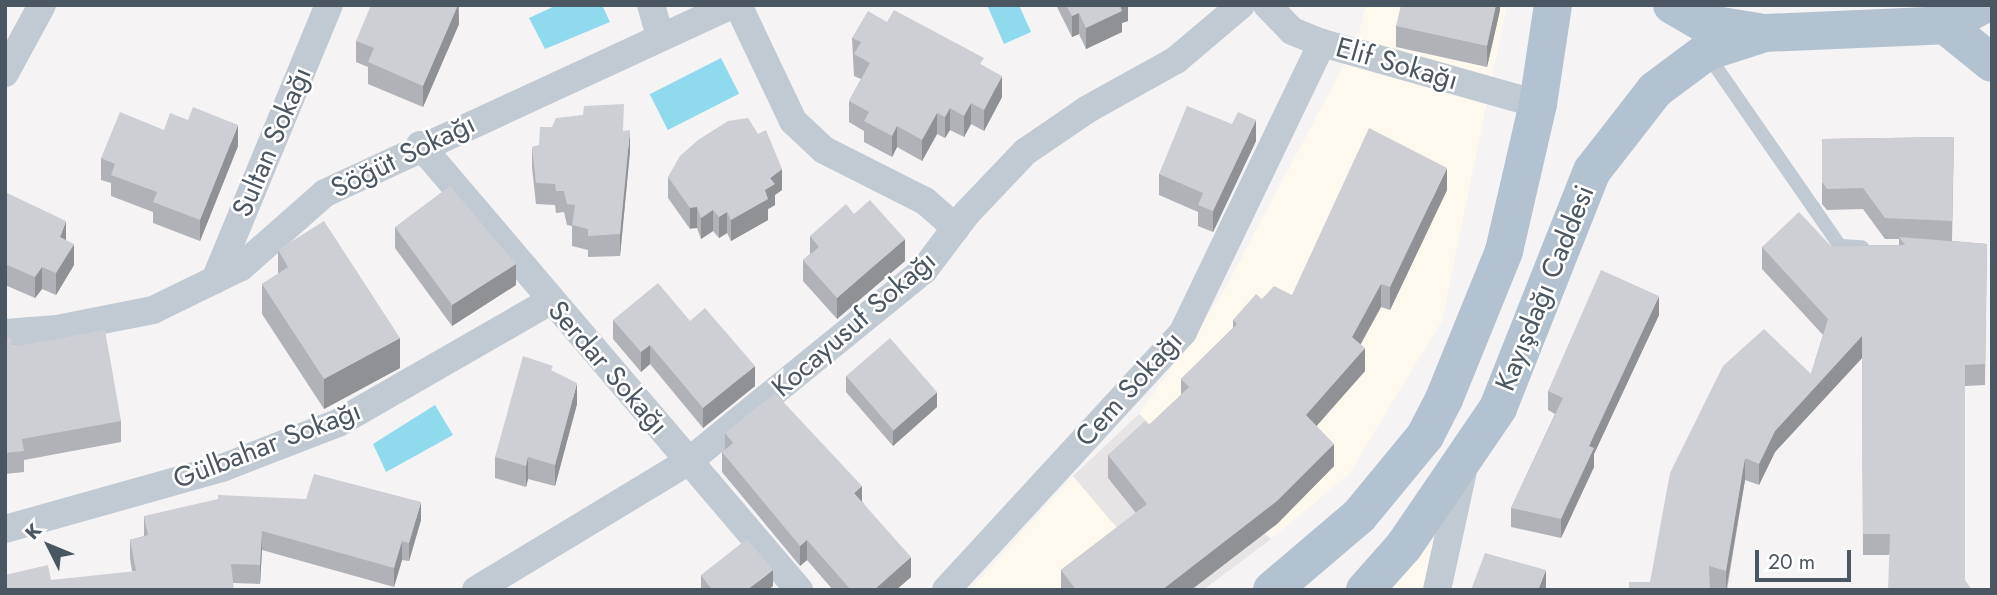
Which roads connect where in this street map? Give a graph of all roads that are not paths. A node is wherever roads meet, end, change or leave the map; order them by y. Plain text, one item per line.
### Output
1 (42, 5) edge
2 (329, 5) edge
3 (651, 5) edge
4 (732, 5) edge
5 (738, 5) edge
6 (1241, 5) edge
7 (1267, 5) edge
8 (1552, 5) edge
9 (1672, 5) edge
10 (1983, 5) edge
11 (1945, 25) junction
12 (1765, 33) junction
13 (660, 37) junction
14 (1322, 43) junction
15 (1706, 52) junction
16 (1992, 62) edge
17 (5, 73) edge
18 (1538, 104) junction
19 (419, 145) junction
20 (956, 228) junction
21 (1881, 248) edge
22 (215, 280) junction
23 (550, 301) junction
24 (5, 332) edge
25 (1465, 460) junction
26 (689, 461) junction
27 (5, 529) edge
28 (794, 588) edge
29 (476, 590) edge
30 (946, 590) edge
31 (1272, 590) edge
32 (1365, 590) edge
33 (1437, 590) edge

1 - 17 street
2 - 22 street, Sultan Sokağı
3 - 13 street
4 - 13 street, Söğüt Sokağı
5 - 20 street
6 - 20 street, Kocayusuf Sokağı
7 - 14 street, Elif Sokağı
8 - 18 main road, Kayışdağı Caddesi
9 - 12 main road, Kayışdağı Caddesi
10 - 11 main road, Kayışdağı Caddesi
11 - 12 main road, Kayışdağı Caddesi
11 - 16 main road
12 - 15 main road, Kayışdağı Caddesi
13 - 19 street, Söğüt Sokağı
14 - 18 street, Elif Sokağı
14 - 30 street, Cem Sokağı
15 - 21 lane
15 - 25 main road, Kayışdağı Caddesi
18 - 31 main road, Kayışdağı Caddesi
19 - 22 street, Söğüt Sokağı
19 - 23 street, Serdar Sokağı
20 - 26 street, Kocayusuf Sokağı
22 - 24 street, Söğüt Sokağı
23 - 26 street, Serdar Sokağı
23 - 27 street, Gülbahar Sokağı
25 - 32 main road, Kayışdağı Caddesi
25 - 33 street
26 - 28 street, Serdar Sokağı
26 - 29 street, Kocayusuf Sokağı

